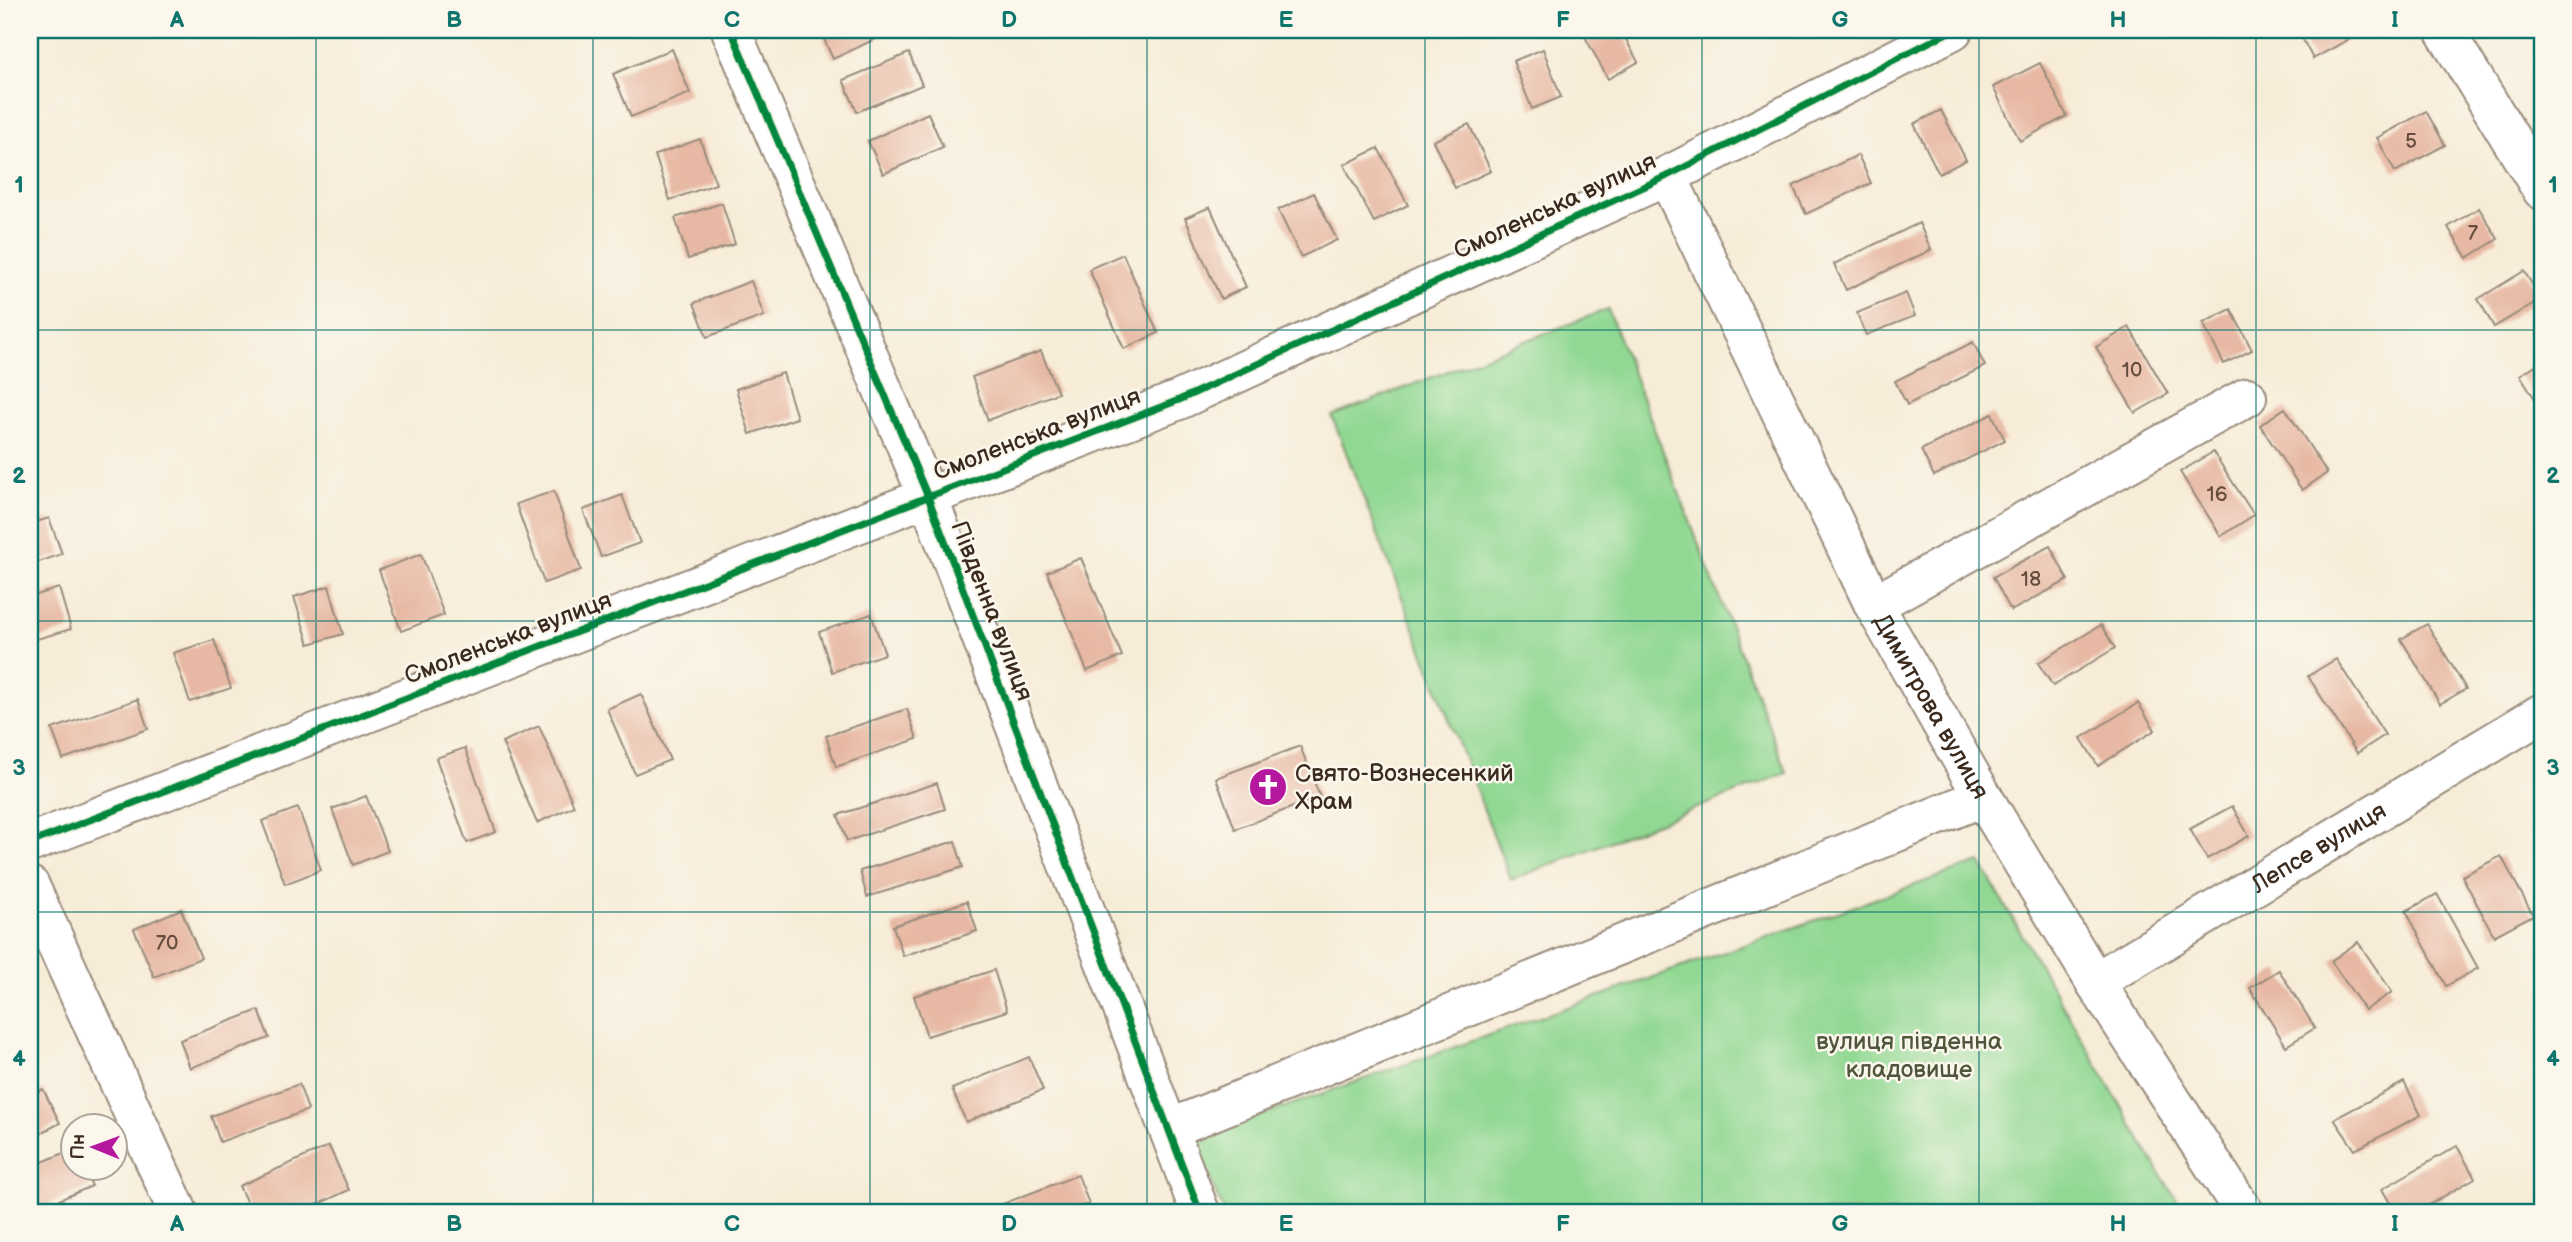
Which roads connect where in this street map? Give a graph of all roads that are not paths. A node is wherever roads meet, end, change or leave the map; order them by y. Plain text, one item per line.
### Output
1 (731, 30) edge
2 (1954, 30) edge
3 (2444, 30) edge
4 (1667, 176) junction
5 (2542, 190) edge
6 (2247, 397) dead end
7 (928, 496) junction
8 (1874, 606) junction
9 (2542, 713) edge
10 (1983, 797) junction
11 (30, 843) edge
12 (30, 886) edge
13 (2095, 982) junction
14 (1169, 1129) junction
15 (178, 1212) edge
16 (1200, 1212) edge
17 (2244, 1212) edge

1 - 7 street, Південна вулиця
2 - 4 street, Смоленська вулиця
3 - 5 street
4 - 7 street, Смоленська вулиця
4 - 8 street, Димитрова вулиця
6 - 8 street
7 - 11 street, Смоленська вулиця
7 - 14 street, Південна вулиця
8 - 10 street, Димитрова вулиця
9 - 13 street, Лепсе вулиця
10 - 13 street, Димитрова вулиця
10 - 14 street
12 - 15 street
13 - 17 street, Димитрова вулиця
14 - 16 street, Південна вулиця

